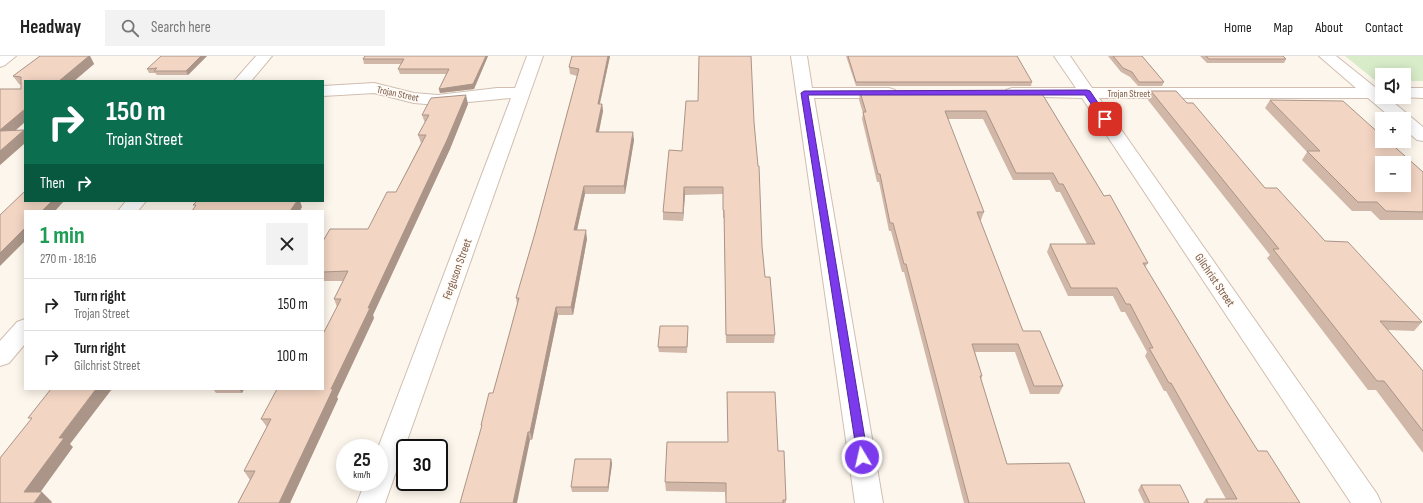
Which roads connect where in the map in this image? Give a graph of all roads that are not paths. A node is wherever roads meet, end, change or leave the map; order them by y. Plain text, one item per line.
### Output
1 (8, 56) edge
2 (264, 56) edge
3 (535, 56) edge
4 (798, 56) edge
5 (1062, 56) edge
6 (1327, 56) edge
7 (0, 62) edge
8 (243, 80) edge
9 (324, 91) edge
10 (1375, 91) edge
11 (1087, 92) junction
12 (1375, 92) edge
13 (521, 93) junction
14 (804, 93) junction
15 (905, 93) edge
16 (999, 93) edge
17 (1411, 93) edge
18 (1423, 93) edge
19 (1388, 104) edge
20 (1396, 112) edge
21 (1411, 126) edge
22 (1423, 136) edge
23 (135, 202) edge
24 (129, 210) edge
25 (24, 329) edge
26 (0, 357) edge
27 (388, 457) edge
28 (376, 491) edge
29 (371, 503) edge
30 (870, 503) edge
31 (1367, 503) edge

1 - 7 street
2 - 8 street
3 - 13 street, Ferguson Street
4 - 14 street
5 - 11 street, Gilchrist Street
6 - 10 street
9 - 13 street, Trojan Street
11 - 12 street, Trojan Street
11 - 16 street, Trojan Street
11 - 31 street, Gilchrist Street
13 - 27 street, Ferguson Street
14 - 15 street
14 - 30 street
17 - 18 street
19 - 20 street
21 - 22 street
23 - 24 street
25 - 26 street
28 - 29 street, Ferguson Street

